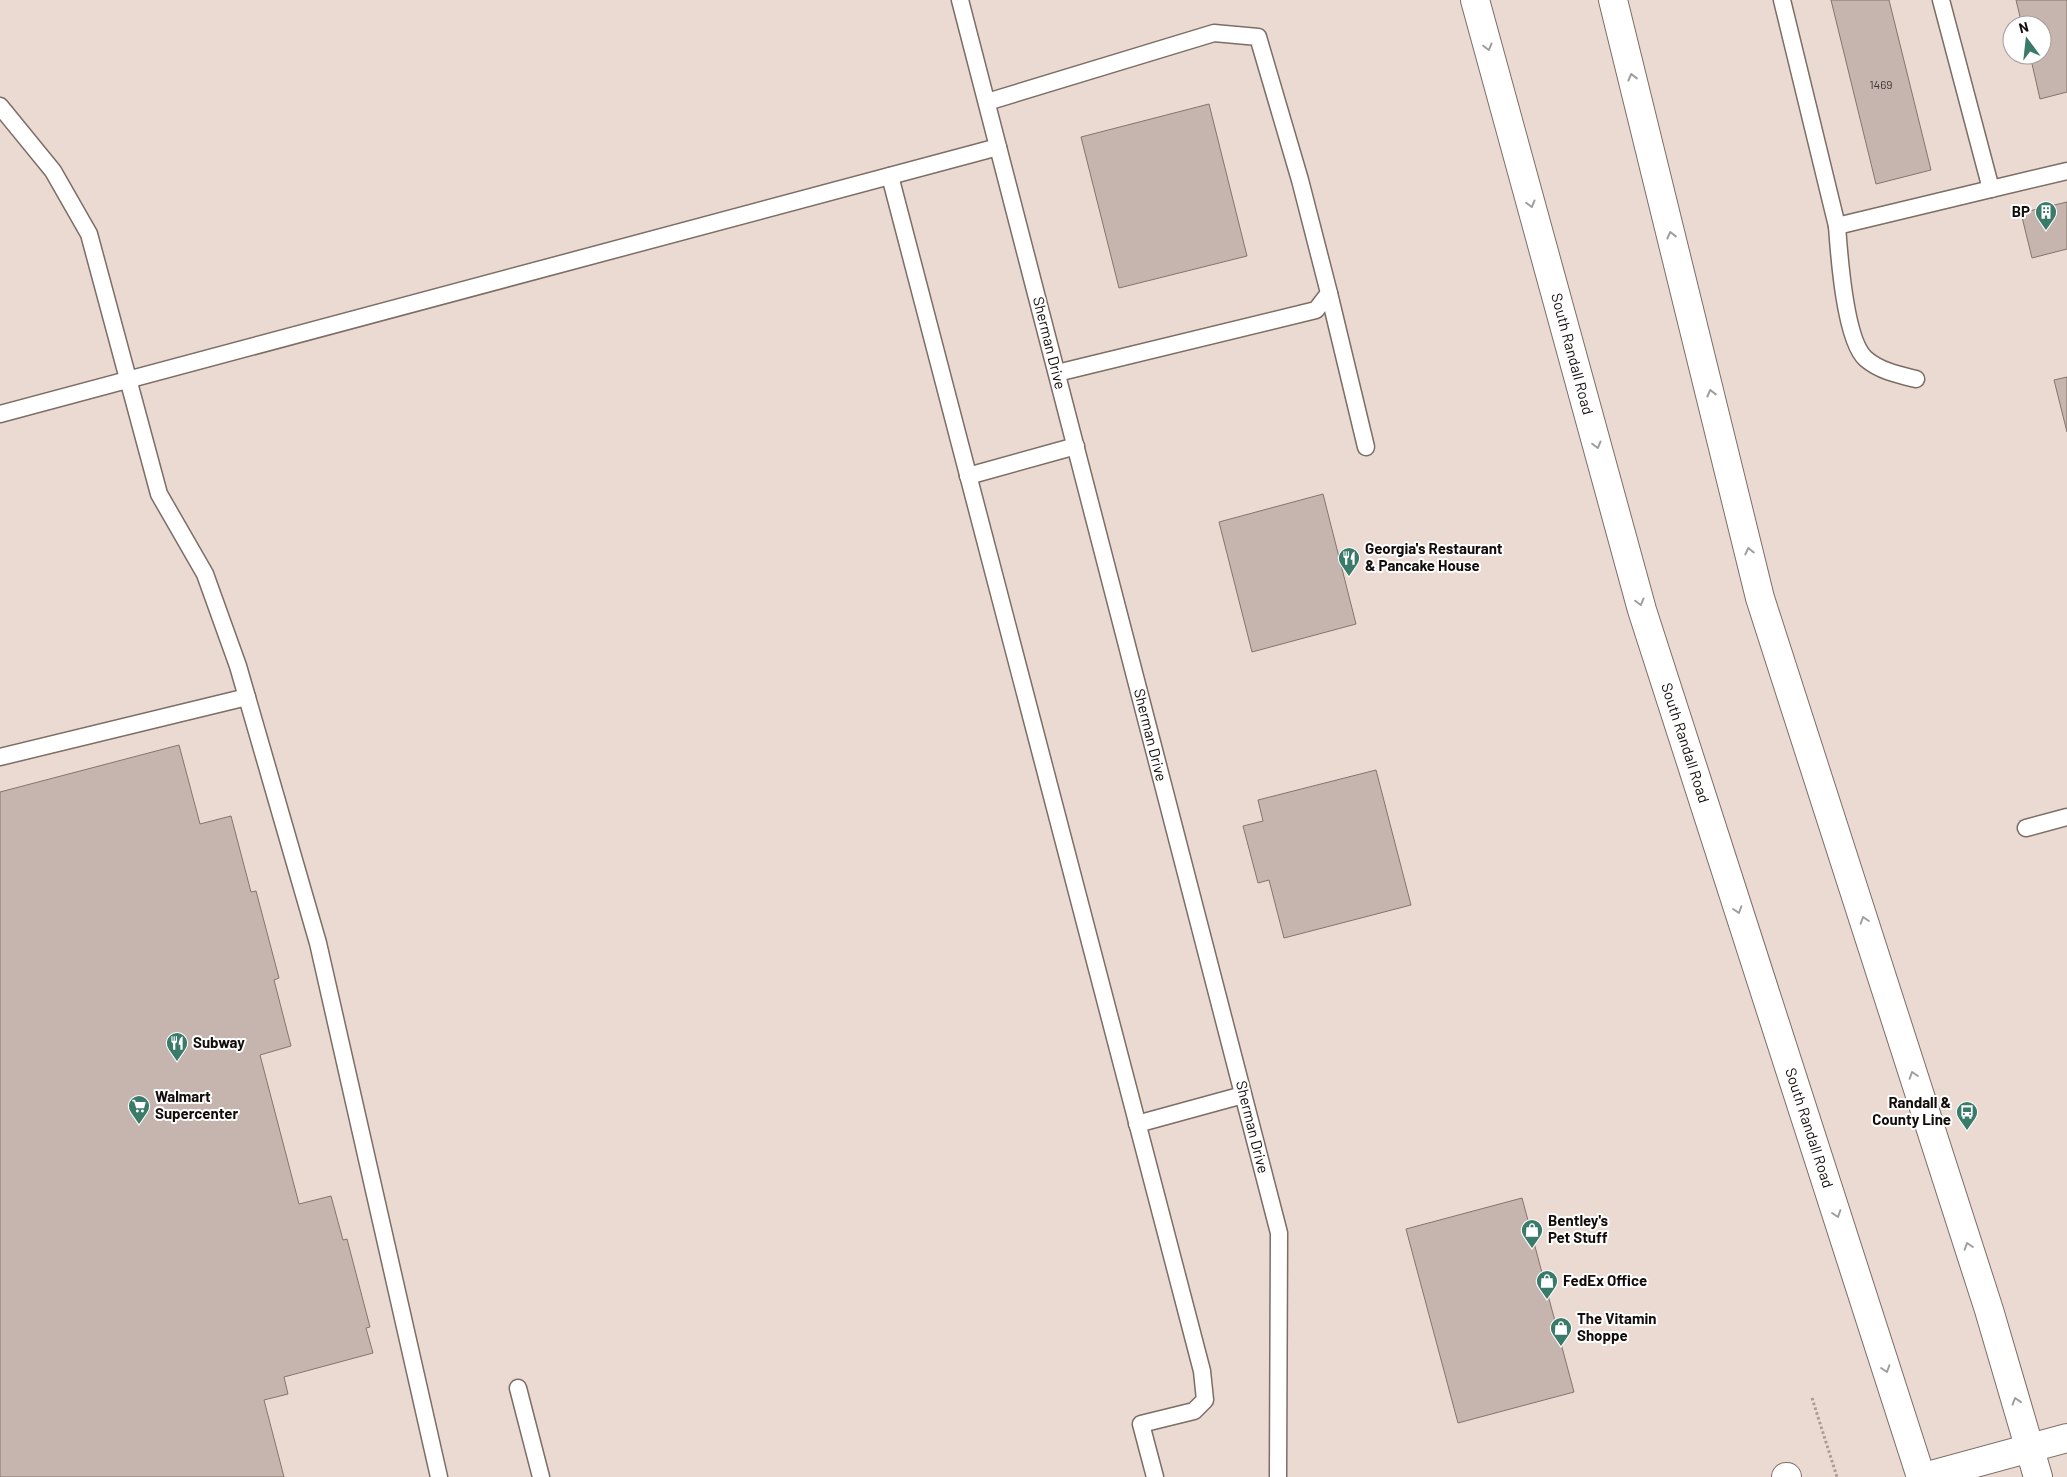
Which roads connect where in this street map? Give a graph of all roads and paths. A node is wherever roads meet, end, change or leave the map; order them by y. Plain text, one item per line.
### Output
1 (960, 0) edge
2 (1475, 0) edge
3 (1613, 0) edge
4 (1782, 0) edge
5 (1941, 0) edge
6 (987, 102) junction
7 (0, 106) edge
8 (998, 146) junction
9 (2067, 171) edge
10 (890, 176) junction
11 (1991, 189) junction
12 (1836, 226) junction
13 (1329, 293) junction
14 (1057, 373) junction
15 (1916, 379) dead end
16 (128, 381) junction
17 (0, 414) edge
18 (1076, 446) junction
19 (1366, 447) dead end
20 (968, 476) junction
21 (247, 697) junction
22 (0, 757) edge
23 (2067, 817) edge
24 (2026, 828) dead end
25 (1244, 1095) junction
26 (1137, 1124) junction
27 (518, 1388) dead end
28 (1812, 1398) dead end
29 (2067, 1438) edge
30 (2030, 1448) junction
31 (438, 1477) edge
32 (541, 1477) edge
33 (1155, 1477) edge
34 (1278, 1477) edge
35 (1838, 1477) edge
36 (1923, 1477) edge
37 (2038, 1477) edge

1 - 6 lane, Sherman Drive
2 -> 36 main road, South Randall Road
30 -> 3 main road
4 - 12 lane
5 - 11 lane
6 - 8 lane, Sherman Drive
6 - 13 lane
7 - 16 lane
8 - 10 lane
8 - 14 lane, Sherman Drive
9 - 11 lane
10 - 16 lane
10 - 20 lane
11 - 12 lane
12 - 15 lane
13 - 14 lane
13 - 19 lane
14 - 18 lane, Sherman Drive
16 - 17 lane
16 - 21 lane
18 - 20 lane
18 - 25 lane, Sherman Drive
20 - 26 lane
21 - 22 lane
21 - 31 lane
23 - 24 lane
25 - 26 lane
25 - 34 lane, Sherman Drive
26 - 33 lane
27 - 32 lane
28 - 35 path
29 - 30 main road
30 - 36 main road
30 - 37 main road

